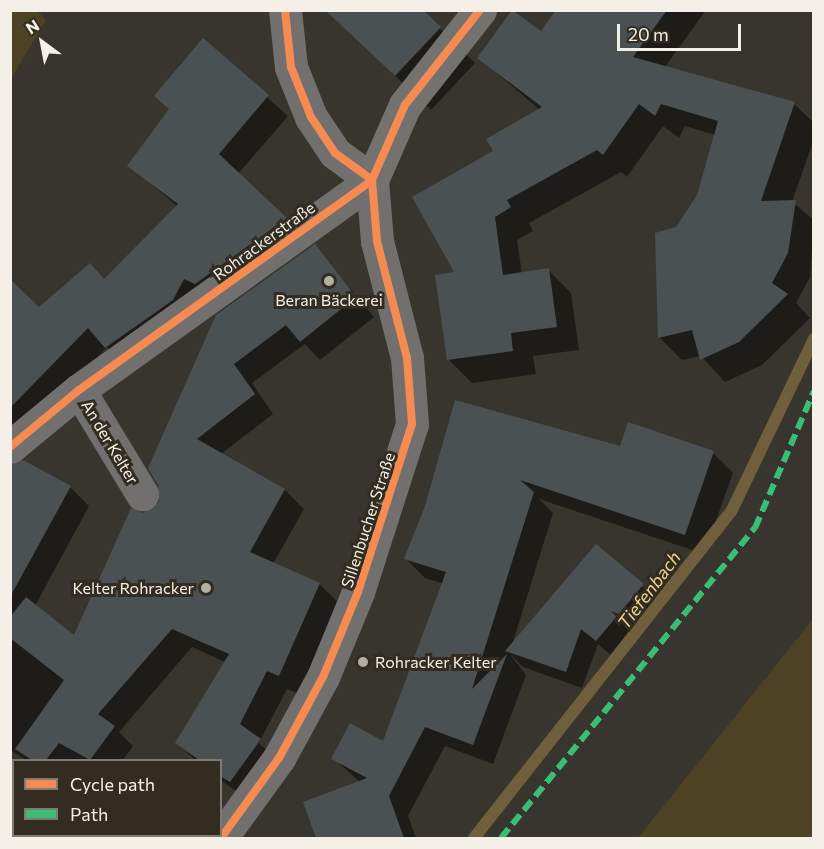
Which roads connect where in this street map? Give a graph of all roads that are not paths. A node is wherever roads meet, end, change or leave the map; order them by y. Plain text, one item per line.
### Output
1 (285, 10) edge
2 (480, 10) edge
3 (372, 180) junction
4 (79, 390) junction
5 (10, 447) edge
6 (142, 494) dead end
7 (222, 837) edge

1 - 3 street
2 - 3 street
3 - 4 street, Rohrackerstraße
3 - 7 street, Sillenbucher Straße
4 - 5 street, Rohrackerstraße
4 - 6 street, An der Kelter

